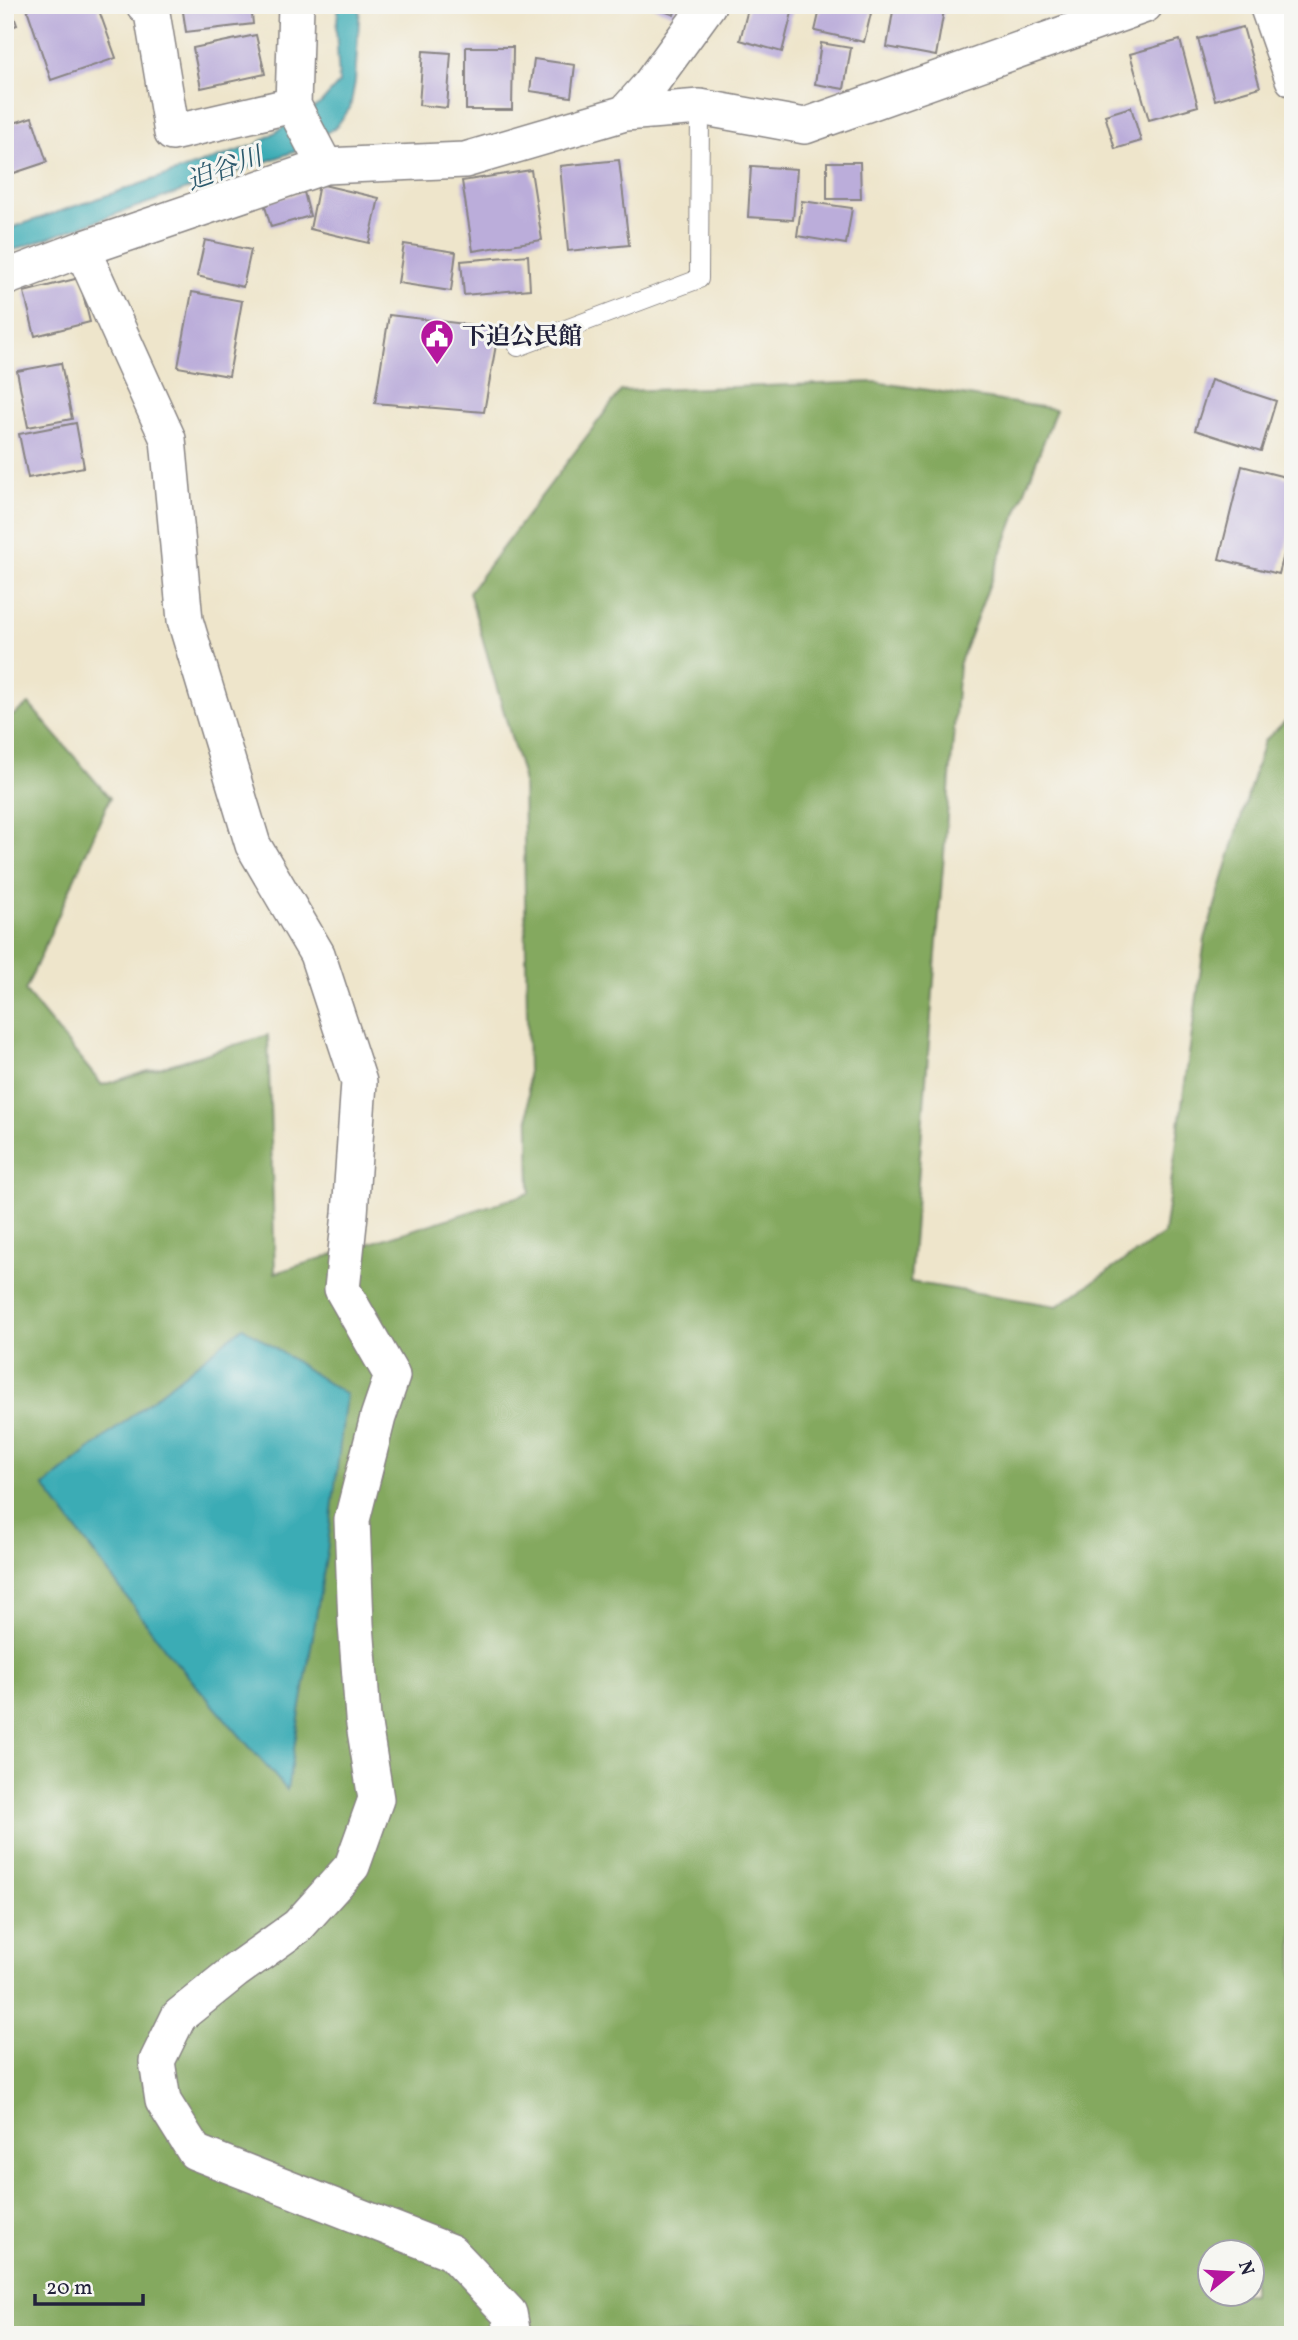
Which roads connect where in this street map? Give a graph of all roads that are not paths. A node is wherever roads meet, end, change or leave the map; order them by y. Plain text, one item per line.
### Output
1 (144, 5) edge
2 (296, 5) edge
3 (708, 5) edge
4 (1145, 5) edge
5 (1267, 5) edge
6 (1293, 79) edge
7 (293, 105) junction
8 (700, 107) junction
9 (625, 113) junction
10 (321, 158) junction
11 (82, 249) junction
12 (5, 278) edge
13 (518, 347) dead end
14 (513, 2335) edge

1 - 7 street
2 - 7 street
3 - 9 street
4 - 8 street
5 - 6 street
7 - 10 street
8 - 9 street
8 - 13 lane
9 - 10 street
10 - 11 street
11 - 12 street
11 - 14 street

